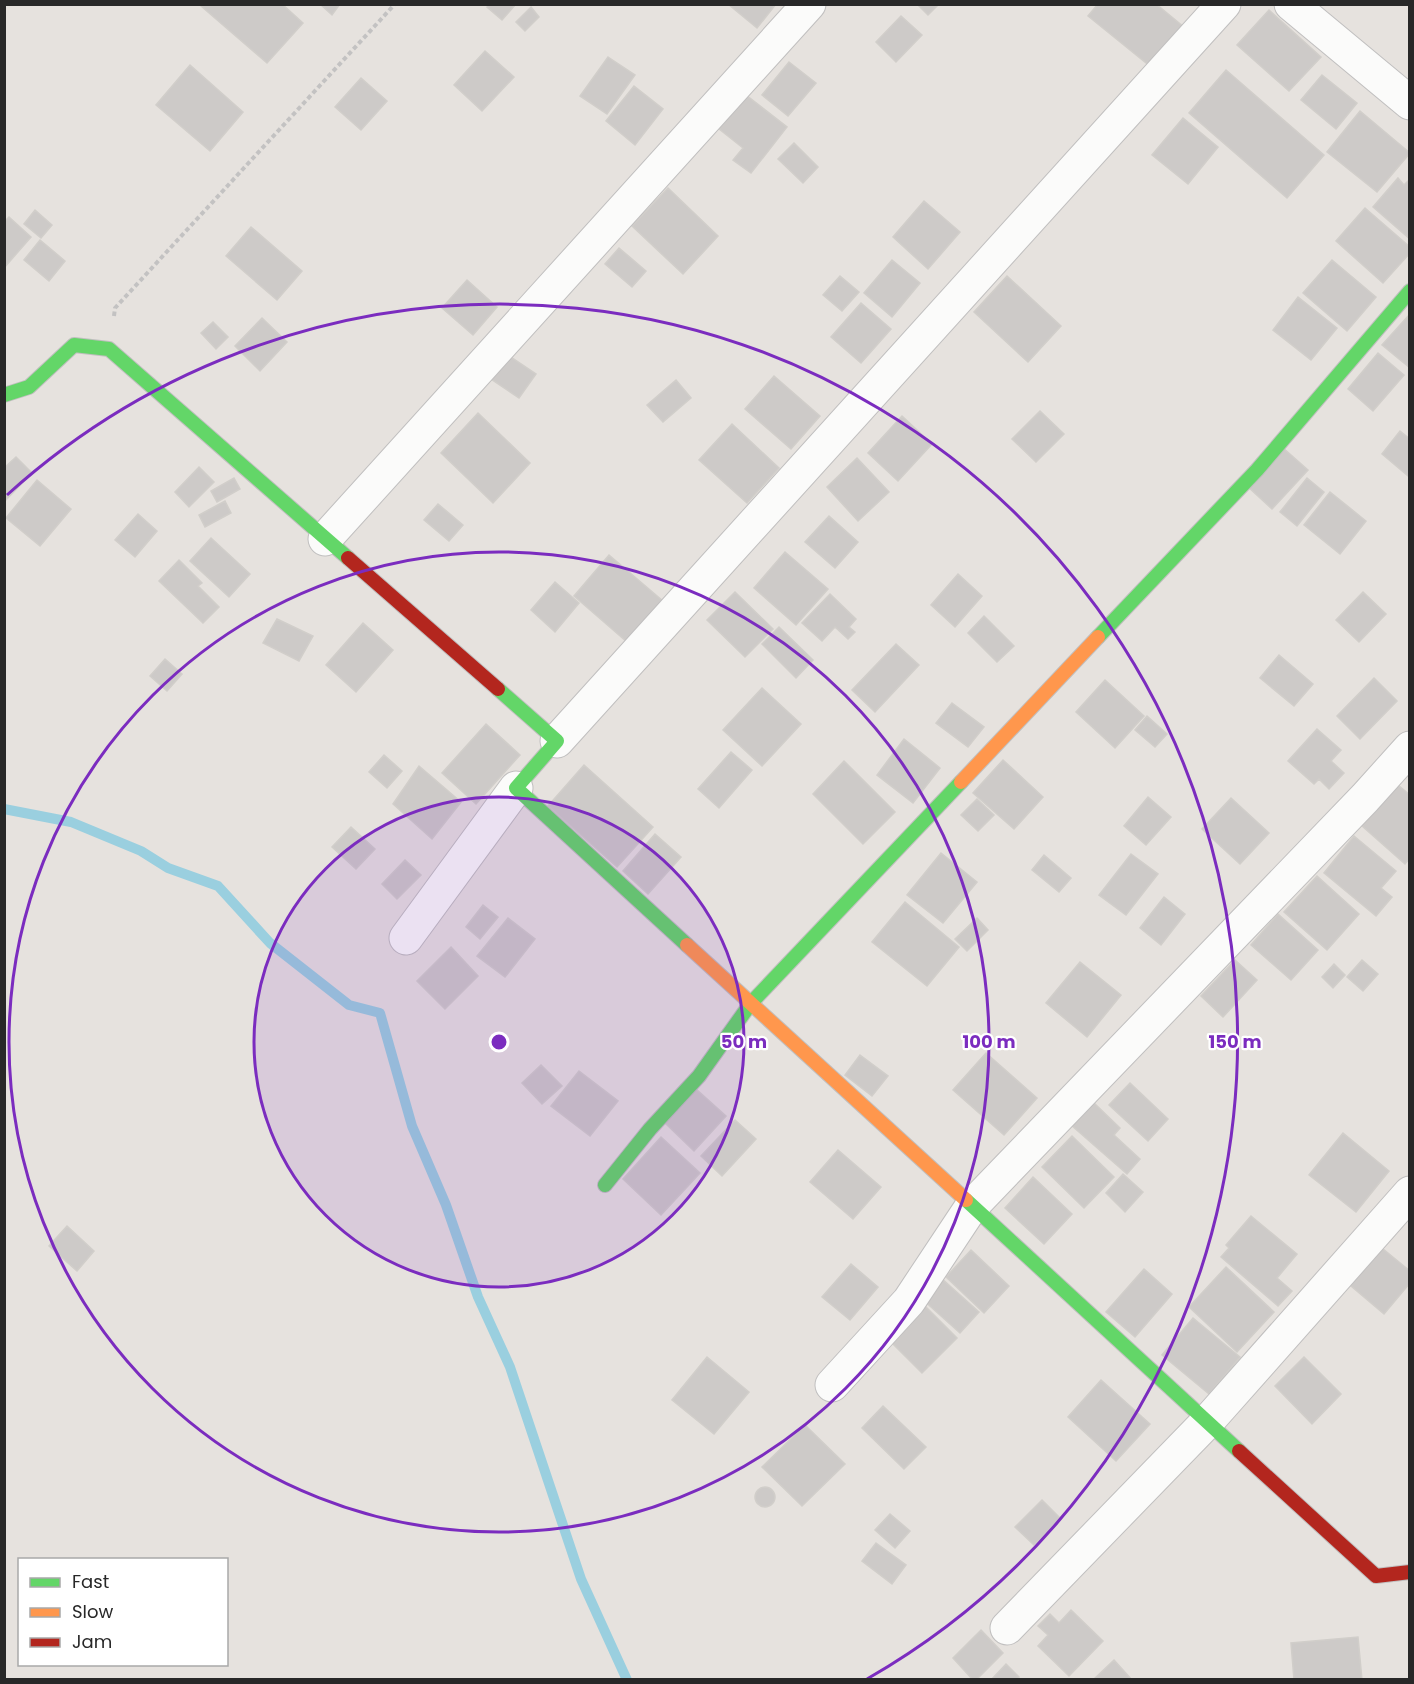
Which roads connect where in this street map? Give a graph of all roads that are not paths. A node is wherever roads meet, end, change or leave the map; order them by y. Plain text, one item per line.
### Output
1 (809, 4) edge
2 (1224, 4) edge
3 (1291, 4) edge
4 (1410, 103) edge
5 (1410, 291) edge
6 (4, 395) edge
7 (325, 539) junction
8 (557, 741) junction
9 (1410, 748) edge
10 (516, 788) junction
11 (406, 938) dead end
12 (751, 1004) junction
13 (605, 1185) dead end
14 (1410, 1193) edge
15 (972, 1206) junction
16 (832, 1384) dead end
17 (1208, 1421) junction
18 (1410, 1572) edge
19 (1007, 1628) dead end

1 - 7 street
2 - 8 street
3 - 4 street
5 - 12 street
6 - 7 street
7 - 8 street
8 - 10 street
9 - 15 street
10 - 11 street
10 - 12 street
12 - 13 street
12 - 15 street
14 - 17 street
15 - 16 street
15 - 17 street
17 - 18 street
17 - 19 street

